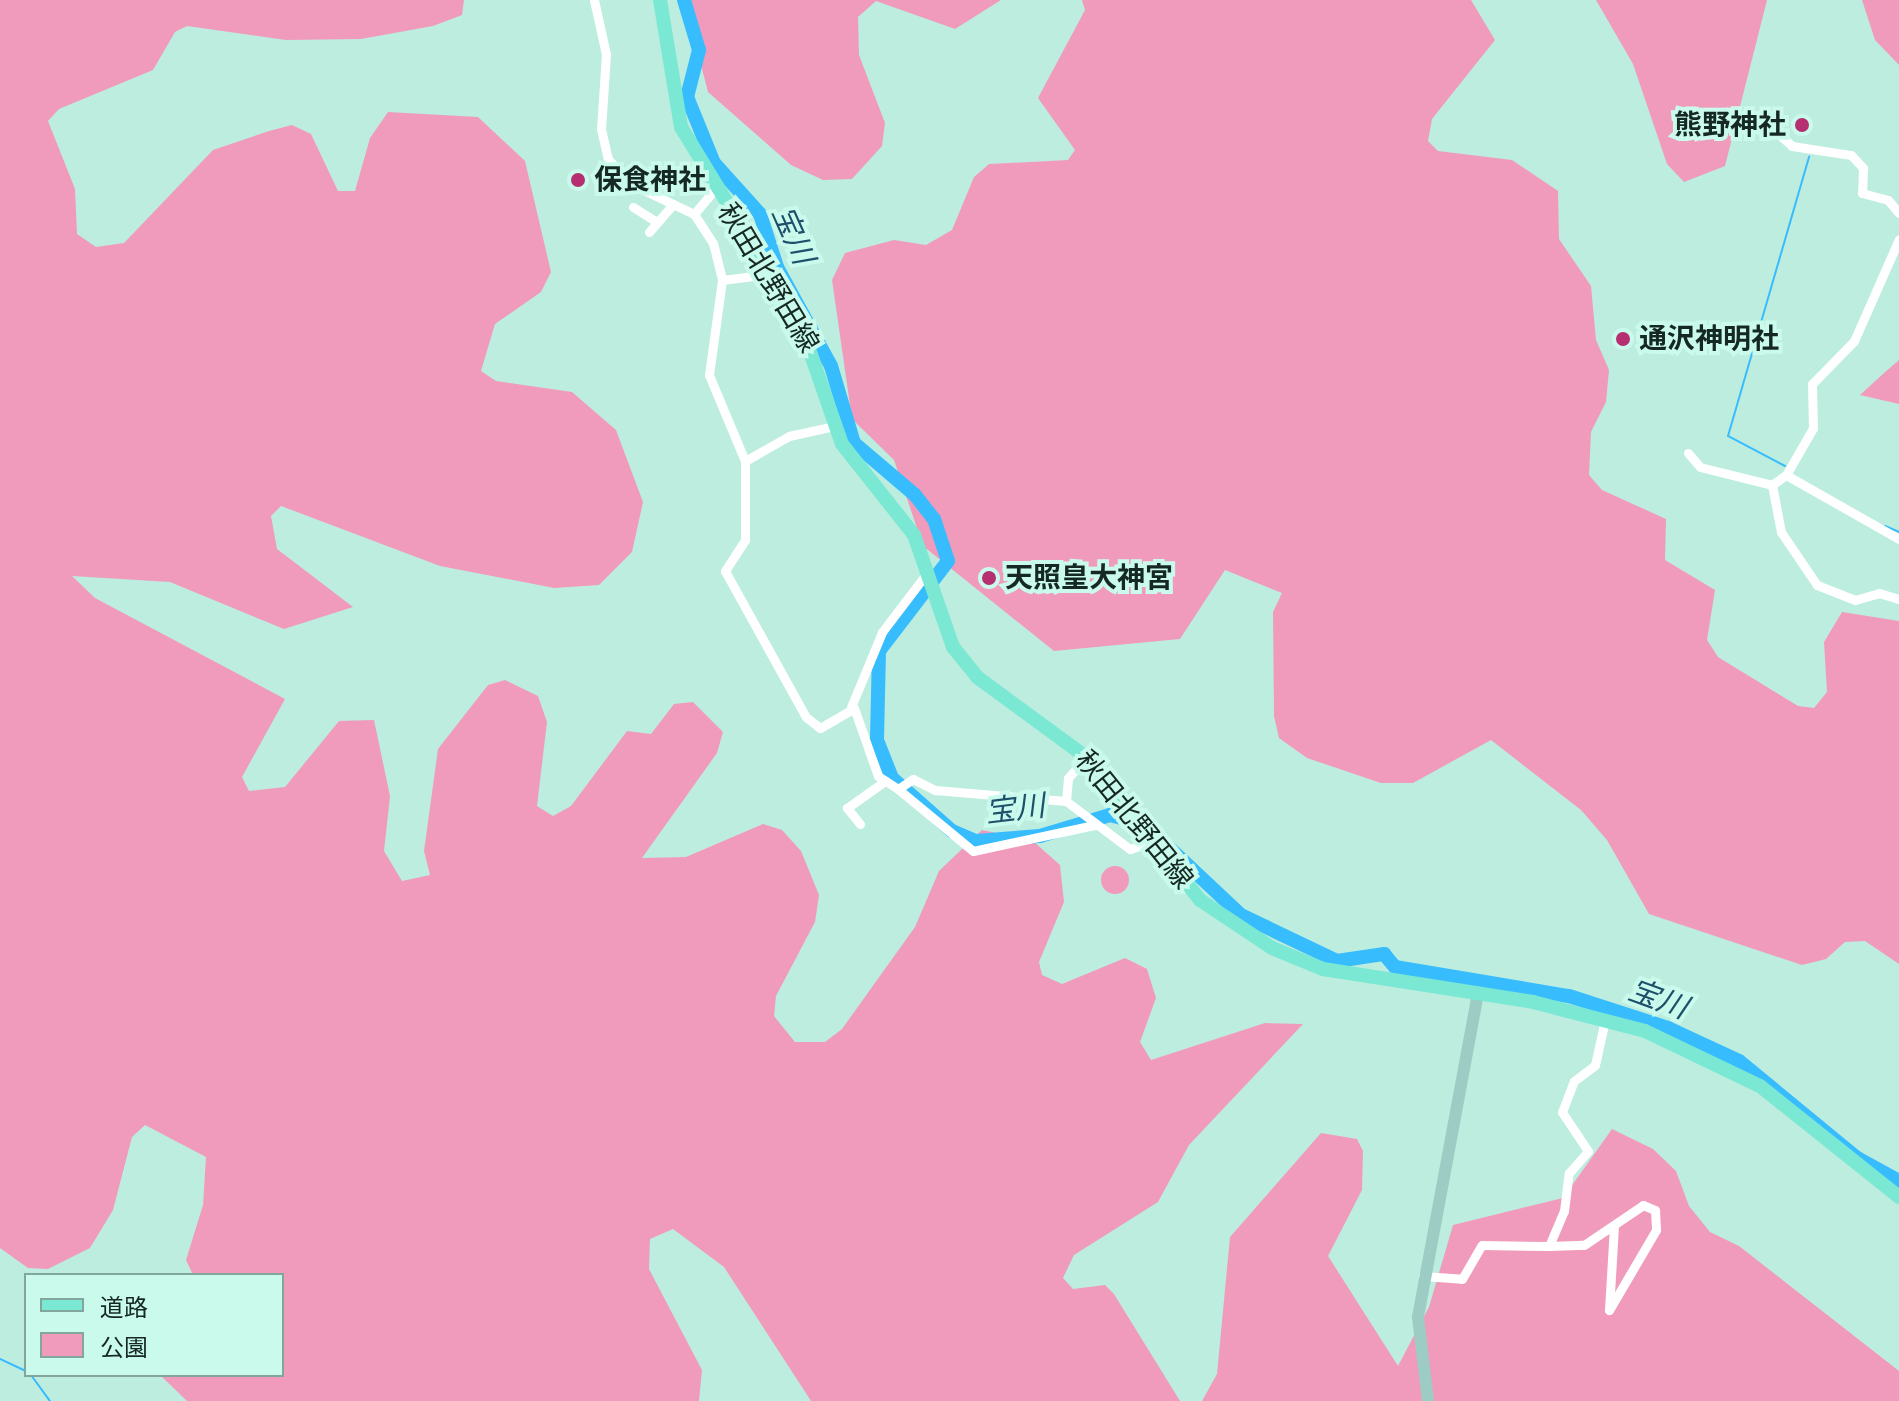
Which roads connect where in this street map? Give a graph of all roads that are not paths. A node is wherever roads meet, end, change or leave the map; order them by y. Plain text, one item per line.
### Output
1 (594, 0) edge
2 (660, 0) edge
3 (1775, 131) dead end
4 (714, 190) junction
5 (673, 204) junction
6 (633, 207) dead end
7 (1899, 213) edge
8 (694, 214) junction
9 (657, 222) junction
10 (649, 232) dead end
11 (1899, 239) edge
12 (769, 274) junction
13 (722, 280) junction
14 (834, 426) junction
15 (1688, 453) dead end
16 (745, 461) junction
17 (1786, 475) junction
18 (1772, 485) junction
19 (1899, 539) edge
20 (928, 576) junction
21 (1899, 599) edge
22 (851, 707) junction
23 (1086, 757) junction
24 (885, 781) junction
25 (902, 786) junction
26 (1066, 801) junction
27 (1089, 821) junction
28 (860, 824) dead end
29 (1148, 838) junction
30 (1478, 993) junction
31 (1605, 1020) junction
32 (1899, 1197) edge
33 (1614, 1226) junction
34 (1549, 1246) junction
35 (1423, 1276) junction
36 (1428, 1401) edge

1 - 5 street
2 - 4 main road, 秋田北野田線
3 - 7 street
4 - 8 street
4 - 12 main road, 秋田北野田線
5 - 8 street
5 - 9 street
6 - 9 street
8 - 13 street
9 - 10 street
11 - 17 street
12 - 13 street
12 - 14 main road, 秋田北野田線
13 - 16 street
14 - 16 street
14 - 20 main road, 秋田北野田線
15 - 18 street
16 - 22 street
17 - 18 street
17 - 19 street
18 - 21 street
20 - 22 street
20 - 23 main road, 秋田北野田線
22 - 24 street
23 - 26 street
23 - 29 main road, 秋田北野田線
24 - 25 street
24 - 28 street
25 - 26 street
25 - 27 street
26 - 27 street
27 - 29 street
29 - 30 main road, 秋田北野田線
30 - 31 main road, 秋田北野田線
30 - 35 street
31 - 32 main road, 秋田北野田線
31 - 34 street
33 - 33 street
33 - 34 street
34 - 35 street
35 - 36 street

